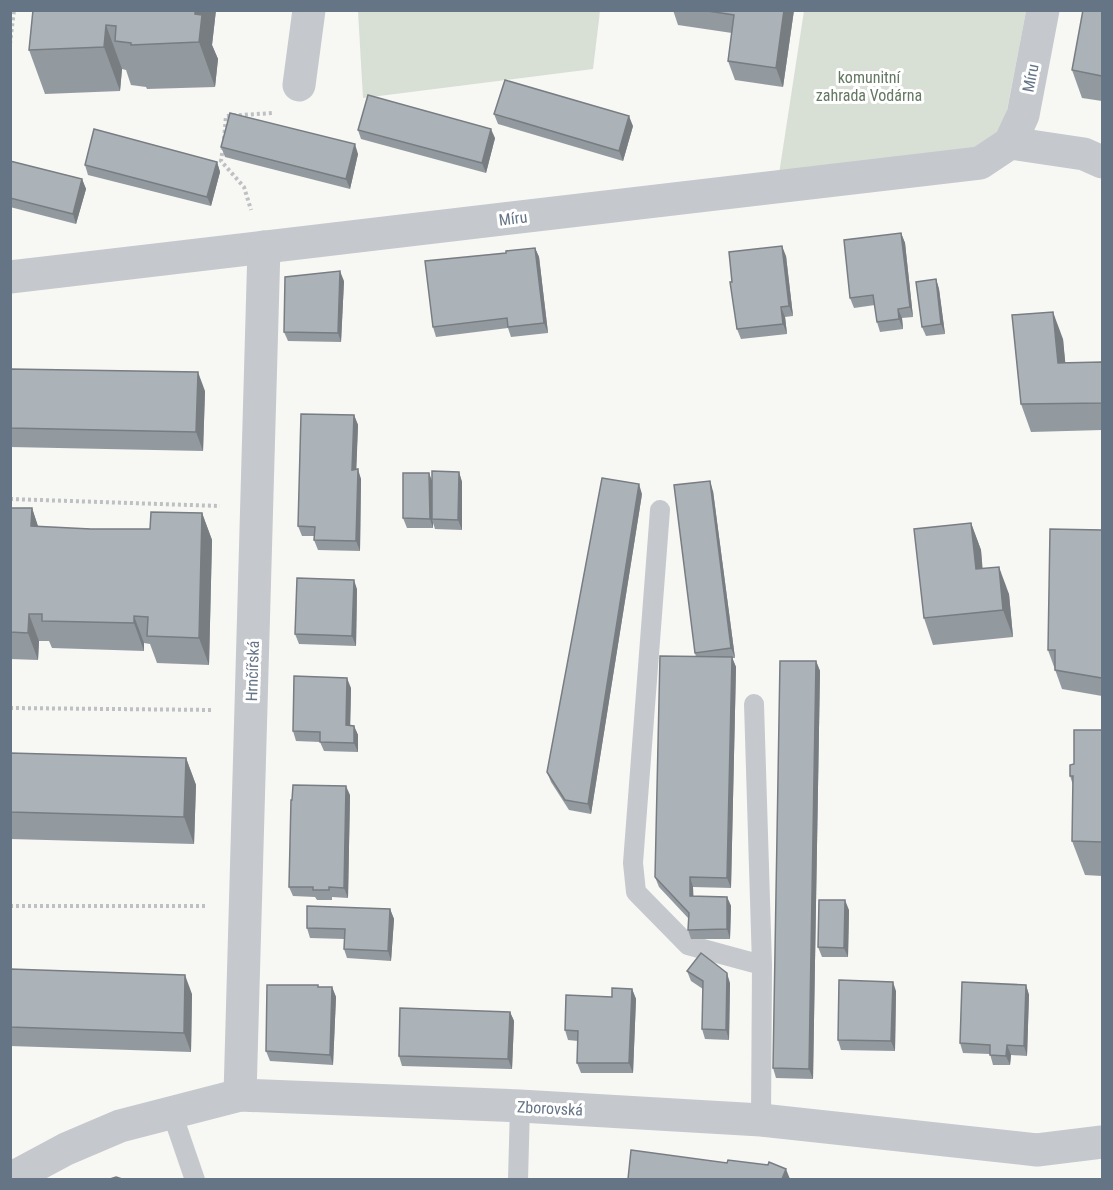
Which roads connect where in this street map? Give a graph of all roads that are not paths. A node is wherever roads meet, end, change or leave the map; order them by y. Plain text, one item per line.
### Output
1 (309, 10) edge
2 (1043, 10) edge
3 (299, 85) road end
4 (1010, 143) junction
5 (1102, 162) edge
6 (264, 247) junction
7 (10, 277) edge
8 (660, 510) dead end
9 (754, 704) dead end
10 (762, 965) junction
11 (240, 1095) junction
12 (520, 1106) junction
13 (172, 1113) junction
14 (761, 1120) junction
15 (1102, 1142) edge
16 (10, 1179) edge
17 (195, 1179) edge
18 (518, 1179) edge

1 - 3 street
2 - 4 street, Míru
4 - 5 street
4 - 6 street, Míru
6 - 7 street, Míru
6 - 11 street, Hrnčířská
8 - 10 lane
9 - 10 lane
10 - 14 lane
11 - 12 street, Zborovská
11 - 13 street, Zborovská
12 - 14 street, Zborovská
12 - 18 lane
13 - 16 street, Zborovská
13 - 17 lane
14 - 15 street, Zborovská

